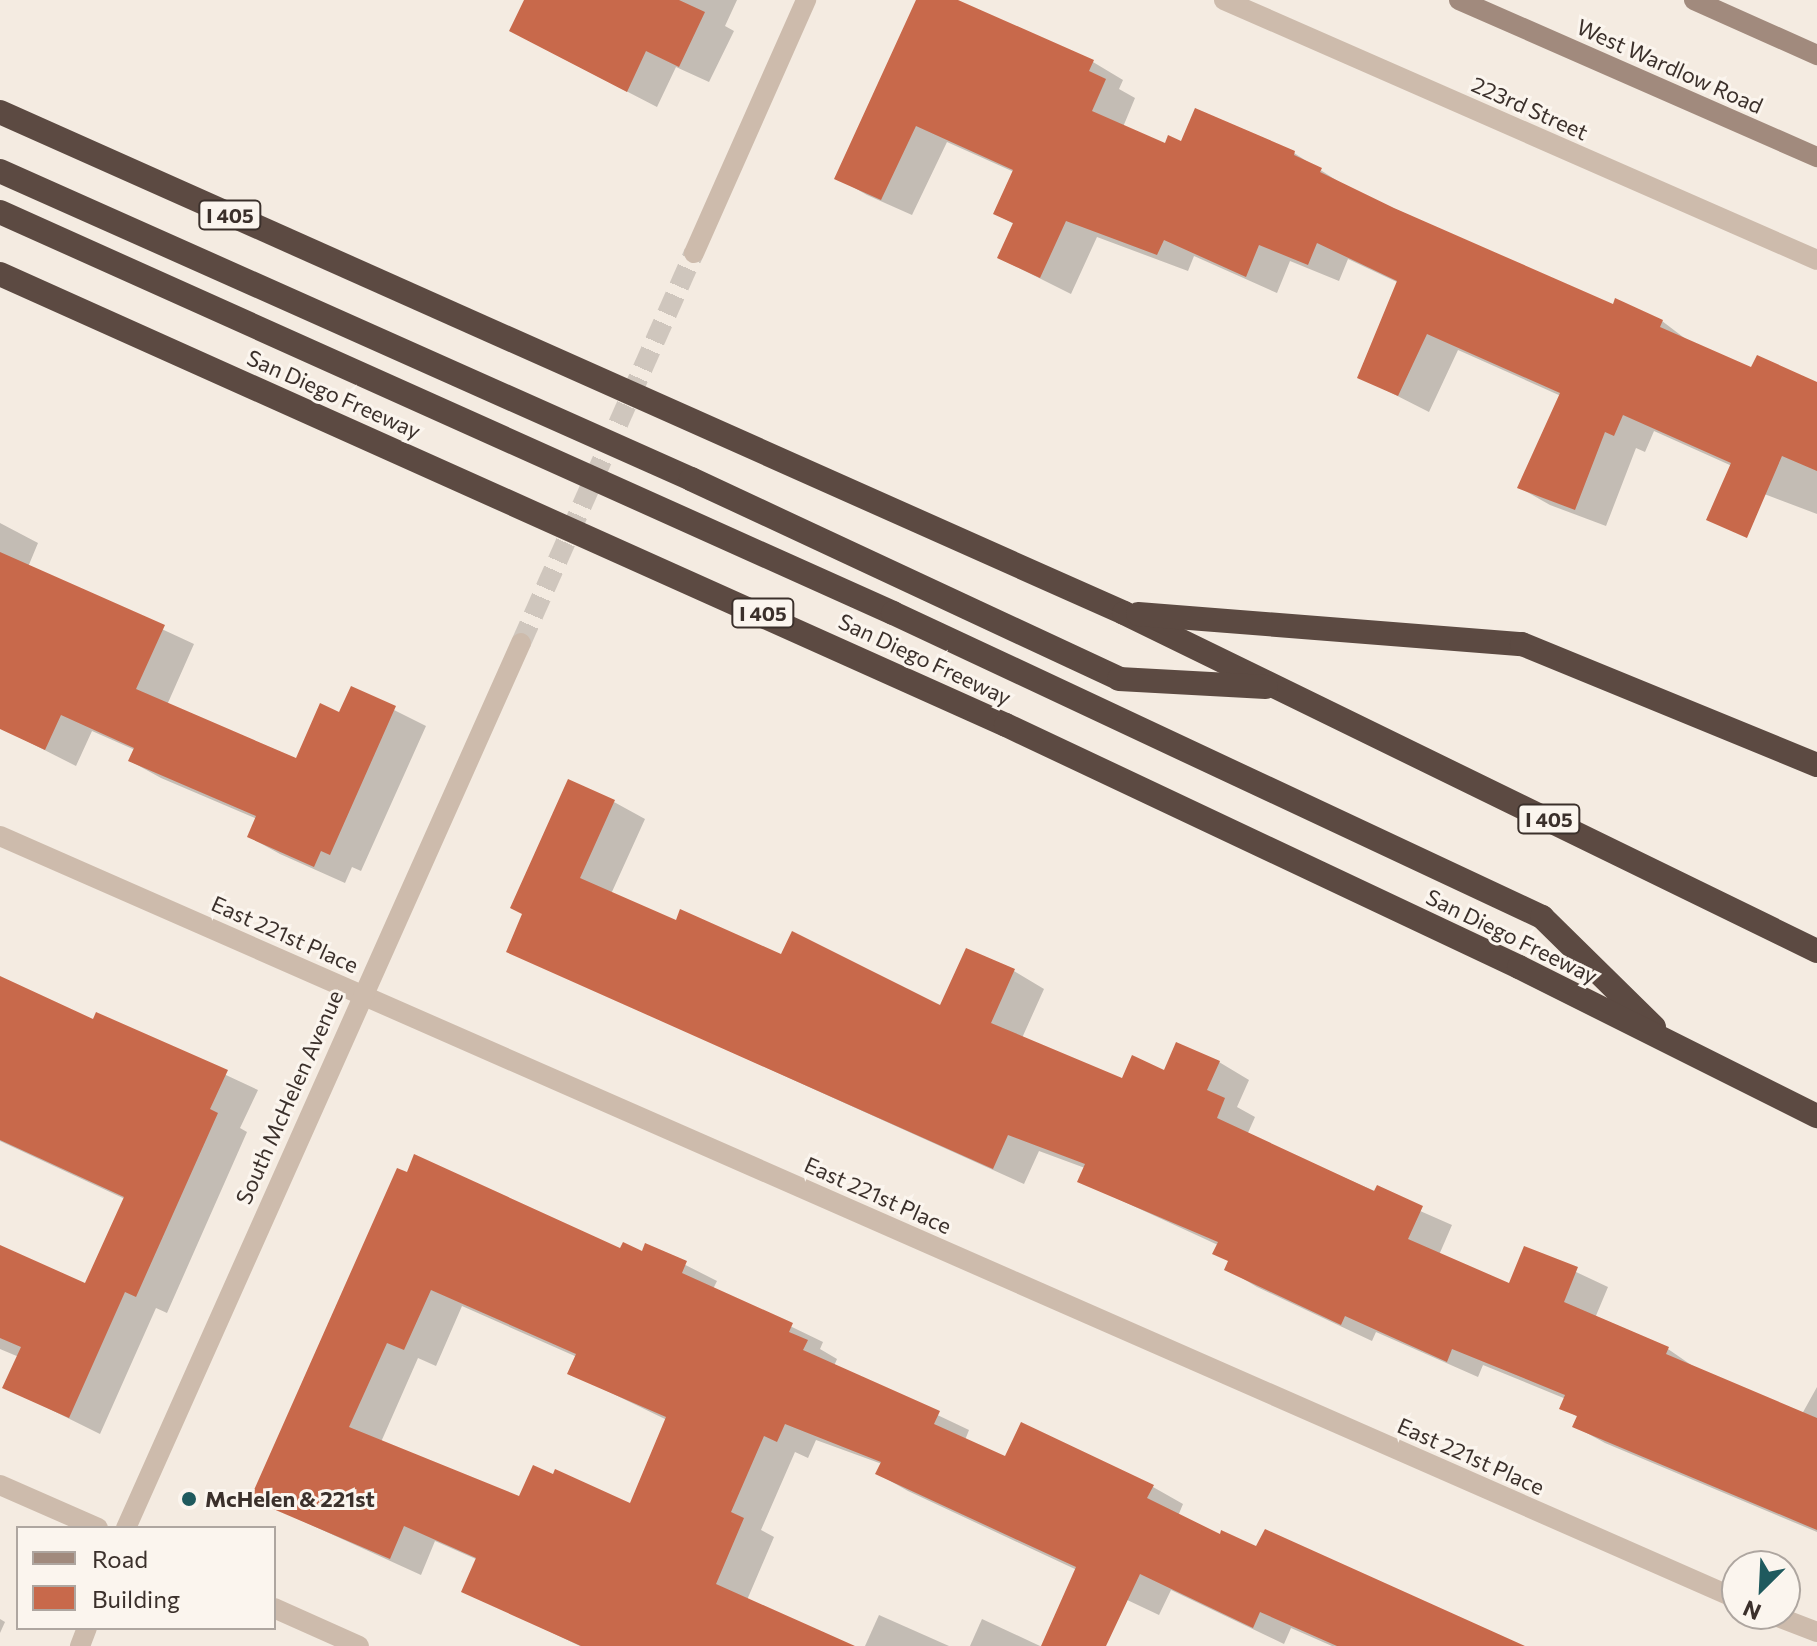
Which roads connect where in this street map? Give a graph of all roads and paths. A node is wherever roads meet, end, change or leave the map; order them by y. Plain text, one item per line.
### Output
1 (806, 0) edge
2 (1224, 0) edge
3 (1459, 0) edge
4 (1694, 0) edge
5 (1817, 55) edge
6 (0, 112) edge
7 (1817, 157) edge
8 (0, 171) edge
9 (0, 212) edge
10 (694, 253) tunnel mouth
11 (1817, 260) edge
12 (0, 274) edge
13 (1124, 613) junction
14 (521, 643) tunnel mouth
15 (1281, 687) junction
16 (1817, 765) edge
17 (0, 836) edge
18 (1817, 951) edge
19 (360, 994) junction
20 (1670, 1042) junction
21 (1814, 1116) edge
22 (0, 1485) edge
23 (93, 1526) edge
24 (127, 1526) edge
25 (1721, 1592) edge
26 (276, 1609) edge
27 (359, 1646) edge

1 - 10 street
2 - 11 street, 223rd Street
3 - 7 main road, West Wardlow Road
4 - 5 main road
6 - 13 highway, I 405
8 - 15 highway
9 - 20 highway
12 - 20 highway, San Diego Freeway / I 405
13 - 15 highway, I 405
13 - 16 highway
14 - 19 street, South McHelen Avenue
15 - 18 highway, I 405
17 - 19 street, East 221st Place
19 - 24 street, South McHelen Avenue
19 - 25 street, East 221st Place
20 - 21 highway, San Diego Freeway / I 405
22 - 23 street
26 - 27 street

